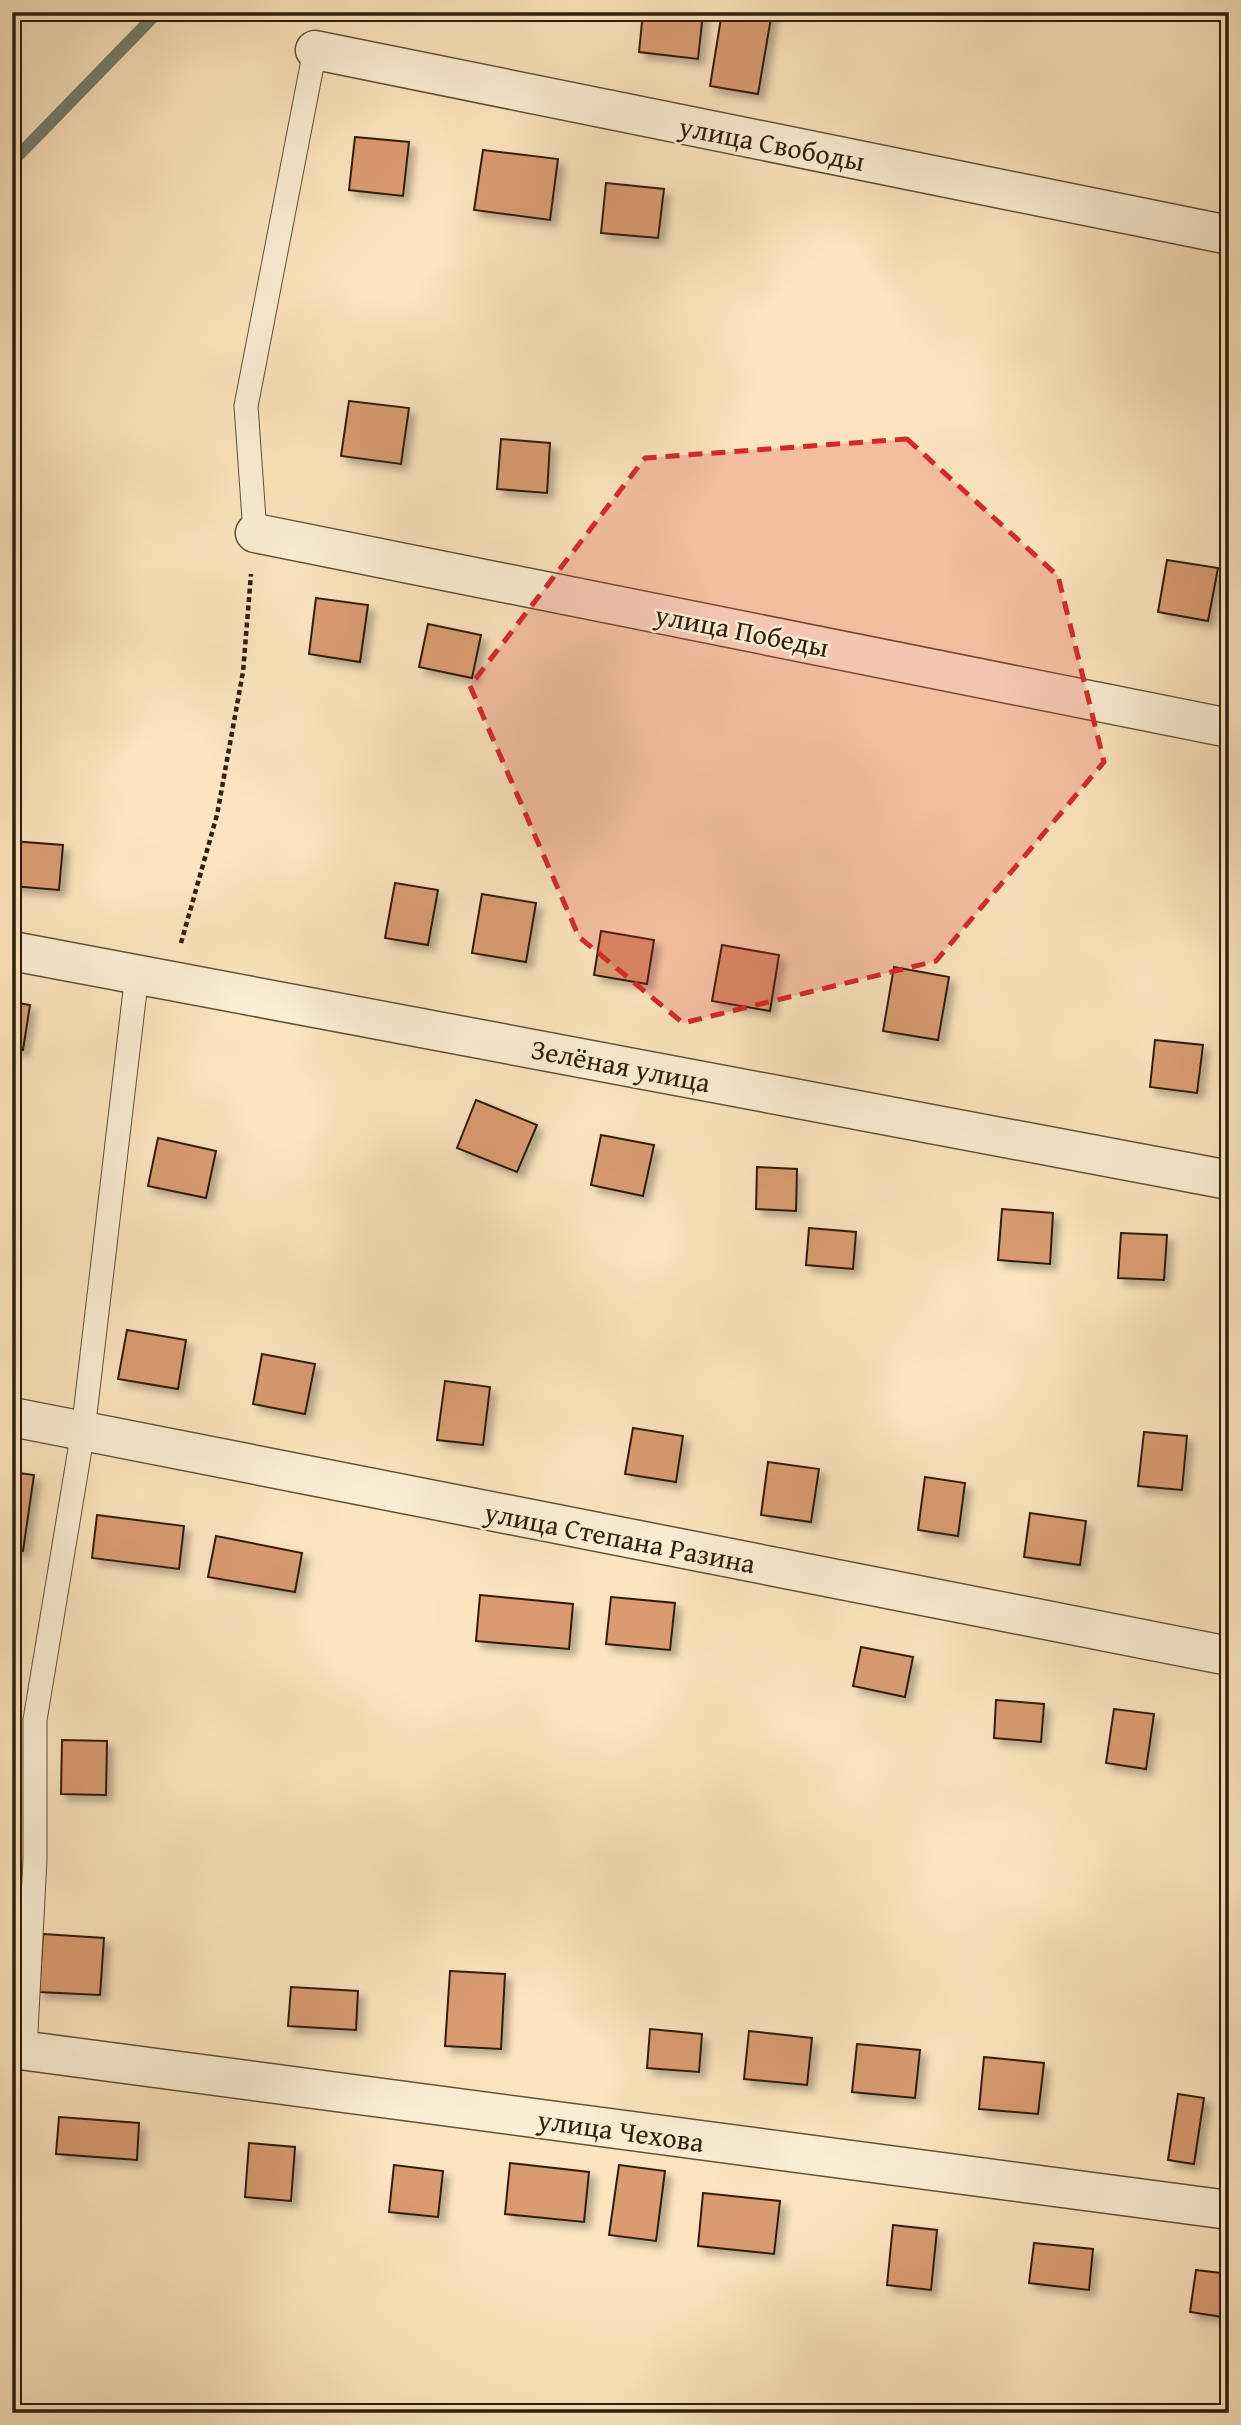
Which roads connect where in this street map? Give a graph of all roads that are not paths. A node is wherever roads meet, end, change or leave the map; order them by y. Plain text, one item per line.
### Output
1 (315, 50) joint
2 (1229, 235) edge
3 (255, 533) joint
4 (1229, 728) edge
5 (12, 951) edge
6 (154, 978) junction
7 (1229, 1180) edge
8 (12, 1417) edge
9 (83, 1431) junction
10 (1229, 1656) edge
11 (19, 2050) edge
12 (1229, 2210) edge

1 - 2 street, улица Свободы
1 - 3 lane
3 - 4 street, улица Победы
5 - 6 street, Зелёная улица
6 - 7 street, Зелёная улица
6 - 9 lane
8 - 9 street, улица Степана Разина
9 - 10 street, улица Степана Разина
9 - 11 lane
11 - 12 street, улица Чехова

